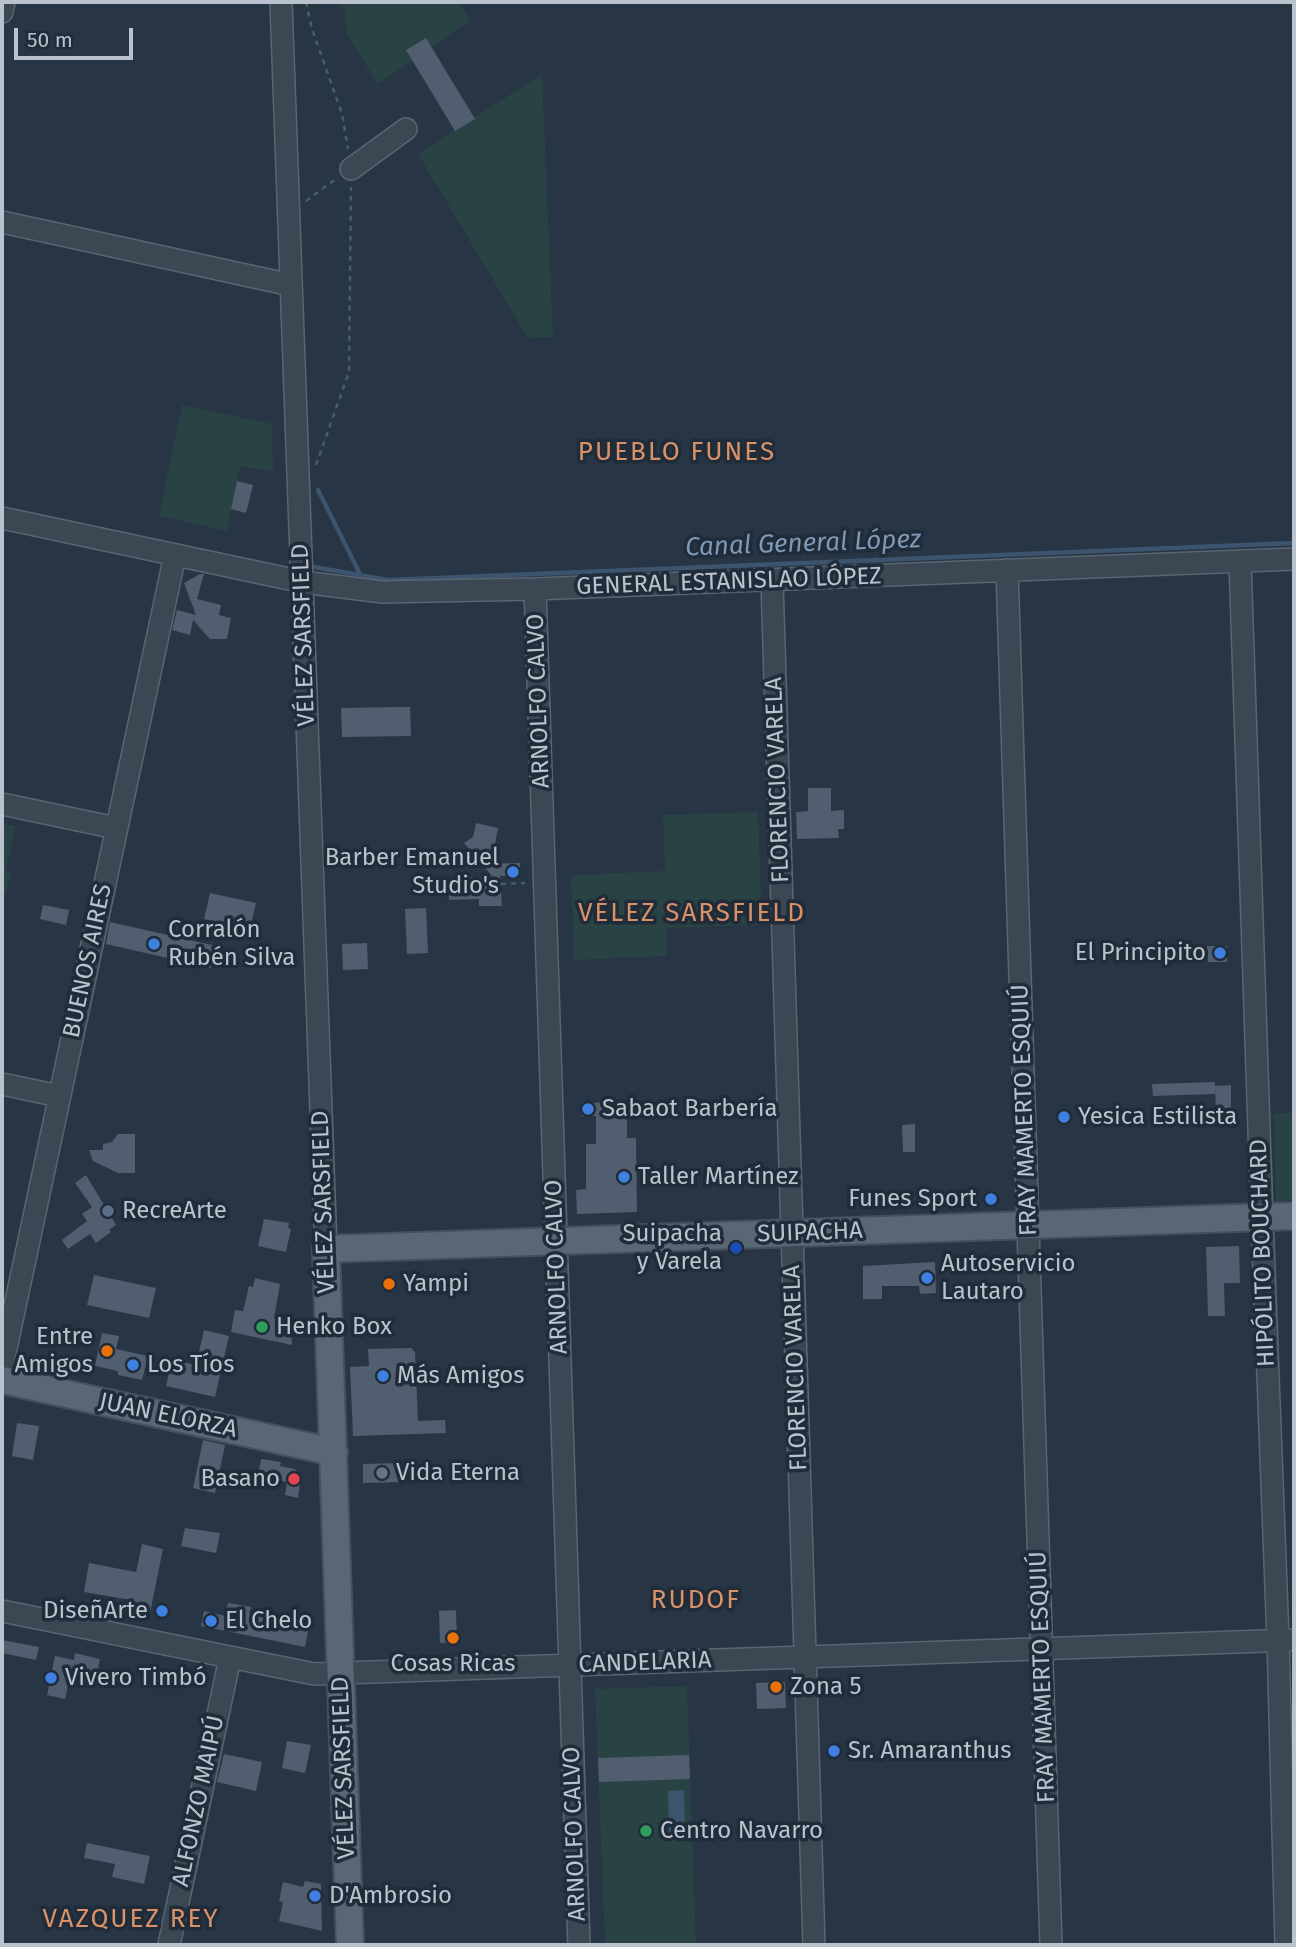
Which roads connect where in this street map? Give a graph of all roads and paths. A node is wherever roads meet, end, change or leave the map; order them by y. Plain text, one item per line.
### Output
1 (4, 2) edge
2 (281, 2) edge
3 (306, 2) edge
4 (2, 12) edge
5 (406, 129) dead end
6 (351, 169) junction
7 (289, 213) junction
8 (2, 222) edge
9 (291, 285) junction
10 (316, 468) dead end
11 (2, 518) edge
12 (175, 555) junction
13 (1294, 559) edge
14 (1240, 561) junction
15 (1007, 570) junction
16 (772, 581) junction
17 (303, 582) junction
18 (536, 589) junction
19 (2, 804) edge
20 (117, 828) junction
21 (545, 882) junction
22 (501, 884) dead end
23 (2, 1084) edge
24 (59, 1096) junction
25 (1294, 1216) edge
26 (1262, 1218) junction
27 (1028, 1226) junction
28 (792, 1234) junction
29 (557, 1242) junction
30 (326, 1249) junction
31 (2, 1367) edge
32 (2, 1380) edge
33 (334, 1452) junction
34 (2, 1611) edge
35 (1286, 1640) edge
36 (1042, 1648) junction
37 (229, 1657) junction
38 (805, 1657) junction
39 (570, 1665) junction
40 (341, 1674) junction
41 (169, 1945) edge
42 (350, 1945) edge
43 (579, 1945) edge
44 (814, 1945) edge
45 (1051, 1945) edge
46 (1286, 1945) edge

1 - 4 street
2 - 7 street, VÉLEZ SARSFIELD
3 - 6 path
5 - 6 street
6 - 7 path
6 - 10 path
7 - 9 street, VÉLEZ SARSFIELD
8 - 9 street
9 - 17 street, VÉLEZ SARSFIELD
11 - 12 street, GENERAL ESTANISLAO LÓPEZ
12 - 17 street, GENERAL ESTANISLAO LÓPEZ
12 - 20 street, BUENOS AIRES
13 - 14 street, GENERAL ESTANISLAO LÓPEZ
14 - 15 street, GENERAL ESTANISLAO LÓPEZ
14 - 26 street, HIPÓLITO BOUCHARD
15 - 16 street, GENERAL ESTANISLAO LÓPEZ
15 - 27 street, FRAY MAMERTO ESQUIÚ
16 - 18 street, GENERAL ESTANISLAO LÓPEZ
16 - 28 street, FLORENCIO VARELA
17 - 18 street, GENERAL ESTANISLAO LÓPEZ
17 - 30 street, VÉLEZ SARSFIELD
18 - 21 street, ARNOLFO CALVO
19 - 20 street
20 - 24 street, BUENOS AIRES
21 - 22 path
21 - 29 street, ARNOLFO CALVO
23 - 24 street
24 - 31 street, BUENOS AIRES
25 - 26 main road, SUIPACHA
26 - 27 main road, SUIPACHA
26 - 35 street, HIPÓLITO BOUCHARD
27 - 28 main road, SUIPACHA
27 - 36 street, FRAY MAMERTO ESQUIÚ
28 - 29 main road, SUIPACHA
28 - 38 street, FLORENCIO VARELA
29 - 30 main road, SUIPACHA
29 - 39 street, ARNOLFO CALVO
30 - 33 main road, VÉLEZ SARSFIELD
32 - 33 main road, JUAN ELORZA
33 - 40 main road, VÉLEZ SARSFIELD
34 - 37 street, CANDELARIA
35 - 36 street, CANDELARIA
35 - 46 street, HIPÓLITO BOUCHARD
36 - 38 street, CANDELARIA
36 - 45 street, FRAY MAMERTO ESQUIÚ
37 - 40 street, CANDELARIA
37 - 41 street, ALFONZO MAIPÚ
38 - 39 street, CANDELARIA
38 - 44 street, FLORENCIO VARELA
39 - 40 street, CANDELARIA
39 - 43 street, ARNOLFO CALVO
40 - 42 main road, VÉLEZ SARSFIELD

